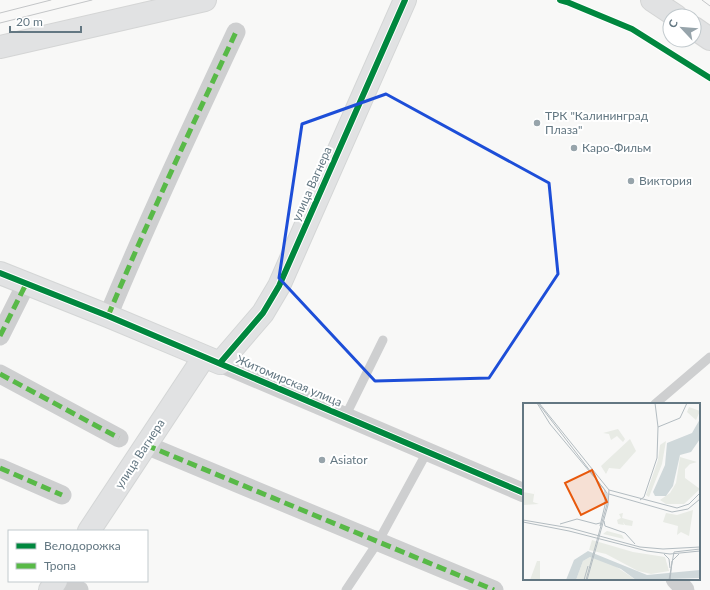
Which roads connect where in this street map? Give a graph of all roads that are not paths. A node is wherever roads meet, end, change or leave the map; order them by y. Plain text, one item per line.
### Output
1 (205, 0) edge
2 (405, 0) edge
3 (652, 0) edge
4 (664, 8) edge
5 (236, 32) dead end
6 (0, 48) edge
7 (0, 273) edge
8 (26, 284) junction
9 (108, 316) junction
10 (0, 336) edge
11 (383, 340) dead end
12 (710, 357) edge
13 (212, 360) junction
14 (0, 374) edge
15 (657, 403) edge
16 (345, 417) junction
17 (119, 438) dead end
18 (146, 445) junction
19 (427, 452) junction
20 (0, 468) edge
21 (523, 493) edge
22 (62, 495) dead end
23 (90, 530) edge
24 (378, 542) junction
25 (676, 580) edge
26 (62, 582) edge
27 (79, 590) edge
28 (346, 590) edge
29 (494, 590) edge
30 (685, 590) edge

1 - 6 street
2 - 13 street, улица Вагнера
3 - 4 street
5 - 9 street
7 - 8 street, Житомирская улица
8 - 9 street, Житомирская улица
8 - 10 street
9 - 13 street, Житомирская улица
11 - 16 lane
12 - 15 lane
13 - 16 street, Житомирская улица
13 - 18 street, улица Вагнера
14 - 17 street
16 - 19 street, Житомирская улица
18 - 23 street, улица Вагнера
18 - 24 street
19 - 21 street, Житомирская улица
19 - 24 lane
20 - 22 street
24 - 28 lane
24 - 29 street
25 - 30 street
26 - 27 street

